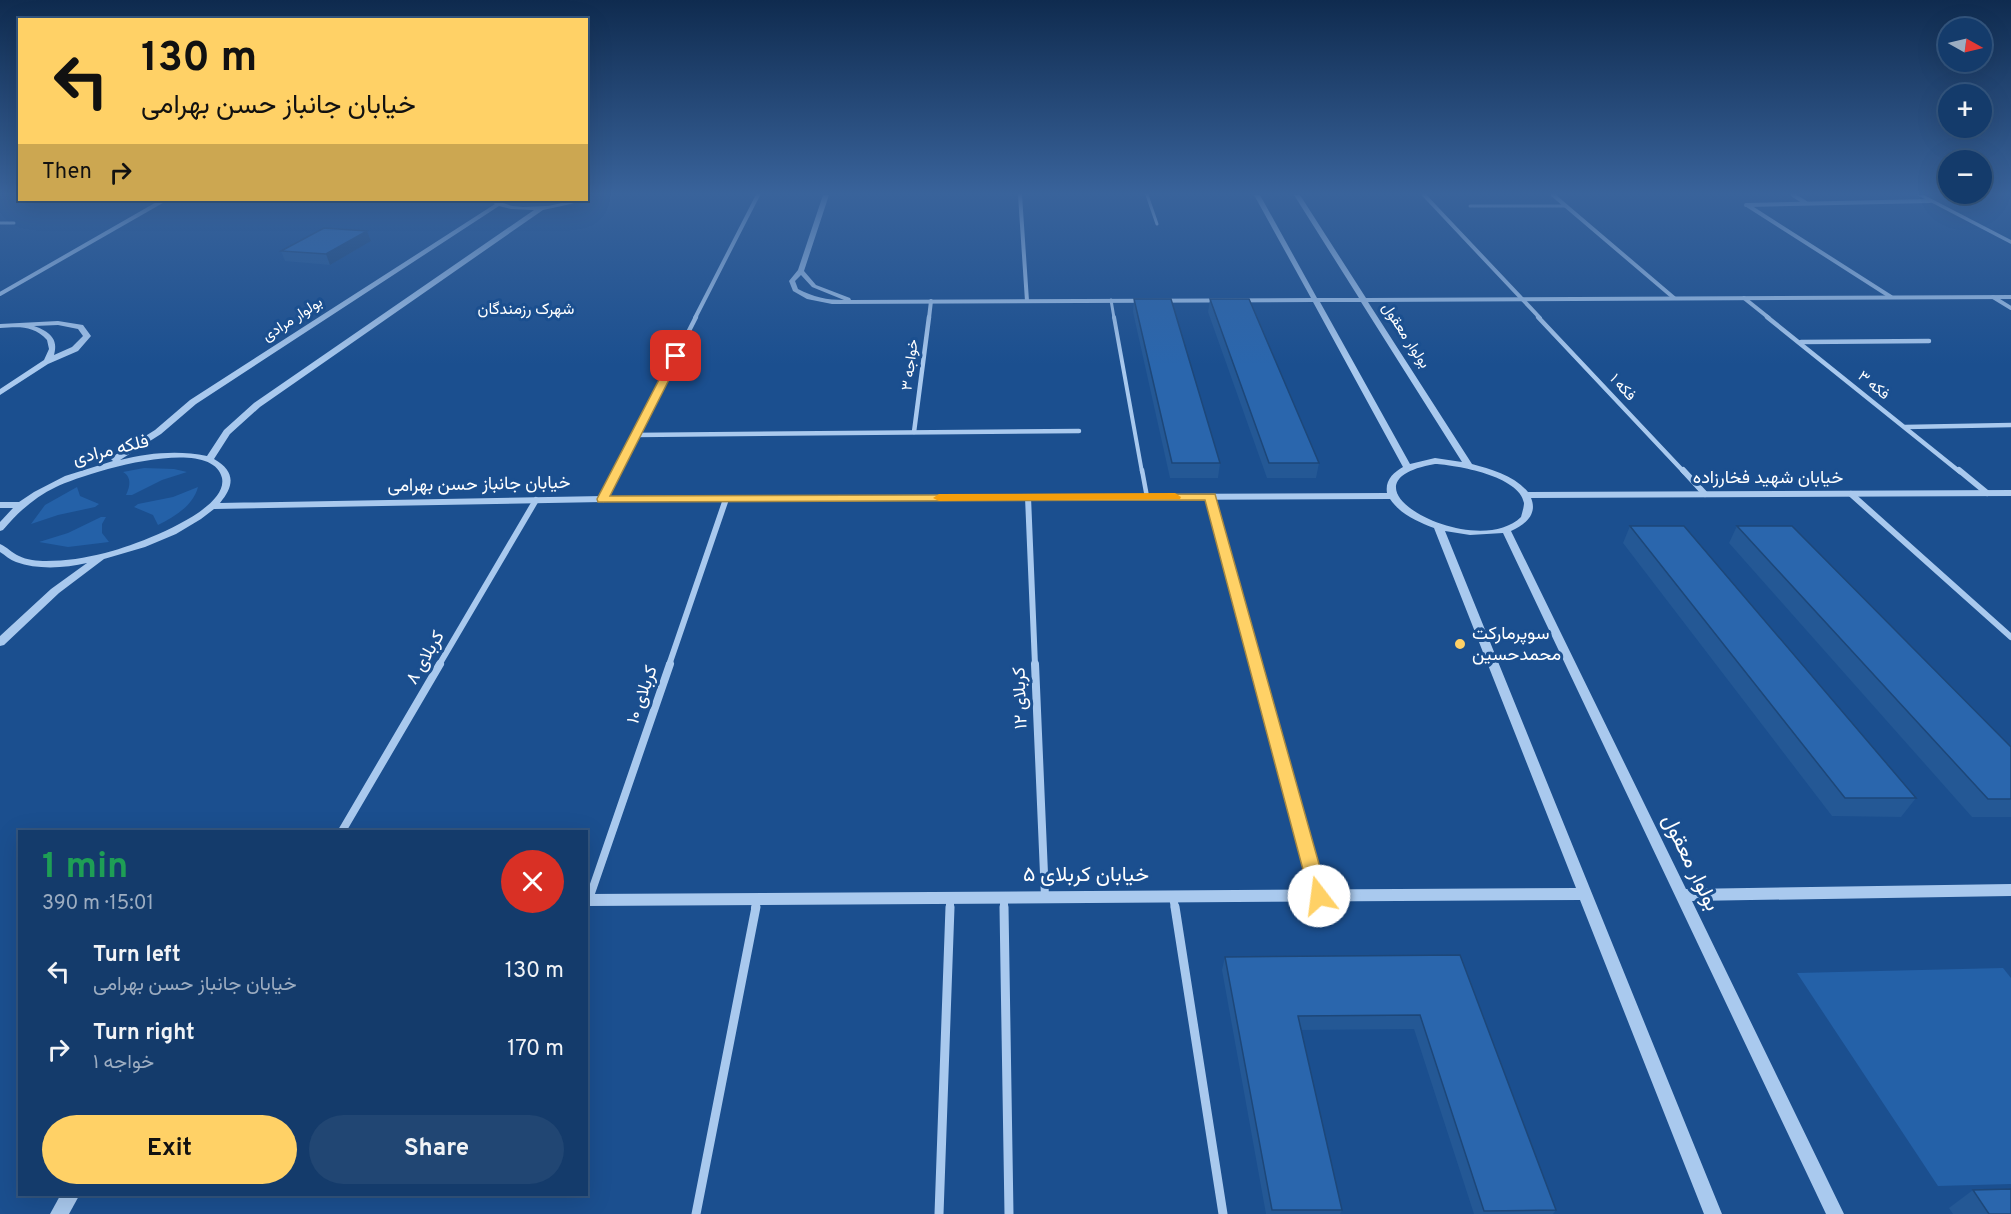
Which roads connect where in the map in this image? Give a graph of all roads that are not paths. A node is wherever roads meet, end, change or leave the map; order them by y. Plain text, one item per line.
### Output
1 (72, 252) edge
2 (425, 252) edge
3 (479, 252) edge
4 (729, 252) edge
5 (807, 252) edge
6 (1024, 252) edge
7 (1289, 252) edge
8 (1332, 252) edge
9 (1477, 252) edge
10 (1619, 252) edge
11 (1820, 252) edge
12 (801, 271) junction
13 (0, 294) edge
14 (1891, 297) junction
15 (1993, 297) junction
16 (2011, 297) edge
17 (1674, 298) junction
18 (1744, 298) junction
19 (1315, 299) junction
20 (1362, 299) junction
21 (1521, 299) junction
22 (1111, 300) junction
23 (931, 301) junction
24 (1027, 301) junction
25 (858, 302) junction
26 (2011, 308) edge
27 (0, 326) edge
28 (24, 326) junction
29 (1929, 341) dead end
30 (1800, 342) junction
31 (46, 362) junction
32 (0, 393) edge
33 (2011, 425) edge
34 (1905, 427) junction
35 (1079, 431) dead end
36 (914, 432) junction
37 (635, 435) junction
38 (209, 460) junction
39 (1468, 464) junction
40 (106, 465) junction
41 (1407, 466) junction
42 (1987, 493) junction
43 (2011, 493) edge
44 (1705, 494) junction
45 (1851, 494) junction
46 (1525, 495) junction
47 (1393, 496) junction
48 (1028, 497) junction
49 (1147, 497) junction
50 (1210, 497) junction
51 (603, 499) junction
52 (726, 499) junction
53 (536, 500) junction
54 (0, 505) edge
55 (20, 505) junction
56 (213, 506) junction
57 (1438, 526) junction
58 (0, 528) edge
59 (1506, 530) junction
60 (0, 550) edge
61 (101, 558) junction
62 (2011, 637) edge
63 (0, 642) edge
64 (343, 830) edge
65 (2011, 890) edge
66 (1585, 894) junction
67 (1682, 895) junction
68 (1319, 896) junction
69 (1045, 897) junction
70 (1173, 897) junction
71 (950, 898) junction
72 (1004, 898) junction
73 (758, 899) junction
74 (588, 900) edge
75 (70, 1196) edge
76 (59, 1214) edge
77 (696, 1214) edge
78 (939, 1214) edge
79 (1009, 1214) edge
80 (1223, 1214) edge
81 (1713, 1214) edge
82 (1835, 1214) edge

1 - 13 street
2 - 40 street, بولوار مرادی
3 - 38 street
4 - 37 street
5 - 12 street
6 - 24 street
7 - 19 street
8 - 20 street, بولوار معقول
9 - 21 street, فکه ۱
10 - 17 street
11 - 14 street
12 - 25 street
12 - 25 street
14 - 15 street
14 - 18 street
15 - 16 street
15 - 26 street
17 - 18 street
17 - 21 street
18 - 30 street, فکه ۳
19 - 20 street
19 - 22 street
19 - 41 street
20 - 21 street
20 - 39 street, بولوار معقول
21 - 44 street, فکه ۱
22 - 24 street
22 - 49 lane
23 - 24 street
23 - 25 street
23 - 36 street, خواجه ۳
27 - 28 street
28 - 31 street
28 - 31 street
29 - 30 street
30 - 34 street, فکه ۳
31 - 32 street
33 - 34 street
34 - 42 street, فکه ۳
35 - 36 street
36 - 37 street
37 - 51 street
38 - 40 street, فلکه مرادی
38 - 56 street
39 - 41 street
39 - 46 street
40 - 55 street, فلکه مرادی
41 - 47 street
42 - 43 street, خیابان شهید فخارزاده
42 - 45 street, خیابان شهید فخارزاده
44 - 45 street, خیابان شهید فخارزاده
44 - 46 street, خیابان شهید فخارزاده
45 - 62 street
46 - 59 street
47 - 50 street, خیابان جانباز حسن بهرامی
47 - 57 street
48 - 49 street, خیابان جانباز حسن بهرامی
48 - 52 street, خیابان جانباز حسن بهرامی
48 - 69 street, کربلای ۱۲
49 - 50 street, خیابان جانباز حسن بهرامی
50 - 68 street
51 - 52 street, خیابان جانباز حسن بهرامی
51 - 53 street, خیابان جانباز حسن بهرامی
52 - 74 street, کربلای ۱۰
53 - 56 street, خیابان جانباز حسن بهرامی
53 - 64 street, کربلای ۸
54 - 55 street
55 - 58 street, فلکه مرادی
56 - 61 street
57 - 59 street
57 - 66 street
59 - 67 street, بولوار معقول
60 - 61 street
61 - 63 street
65 - 67 street
66 - 68 street, خیابان کربلای ۵
66 - 81 street
67 - 82 street, بولوار معقول
68 - 70 street, خیابان کربلای ۵
69 - 70 street, خیابان کربلای ۵
69 - 72 street, خیابان کربلای ۵
70 - 80 street
71 - 72 street, خیابان کربلای ۵
71 - 73 street, خیابان کربلای ۵
71 - 78 street
72 - 79 street
73 - 74 street, خیابان کربلای ۵
73 - 77 street
75 - 76 street

